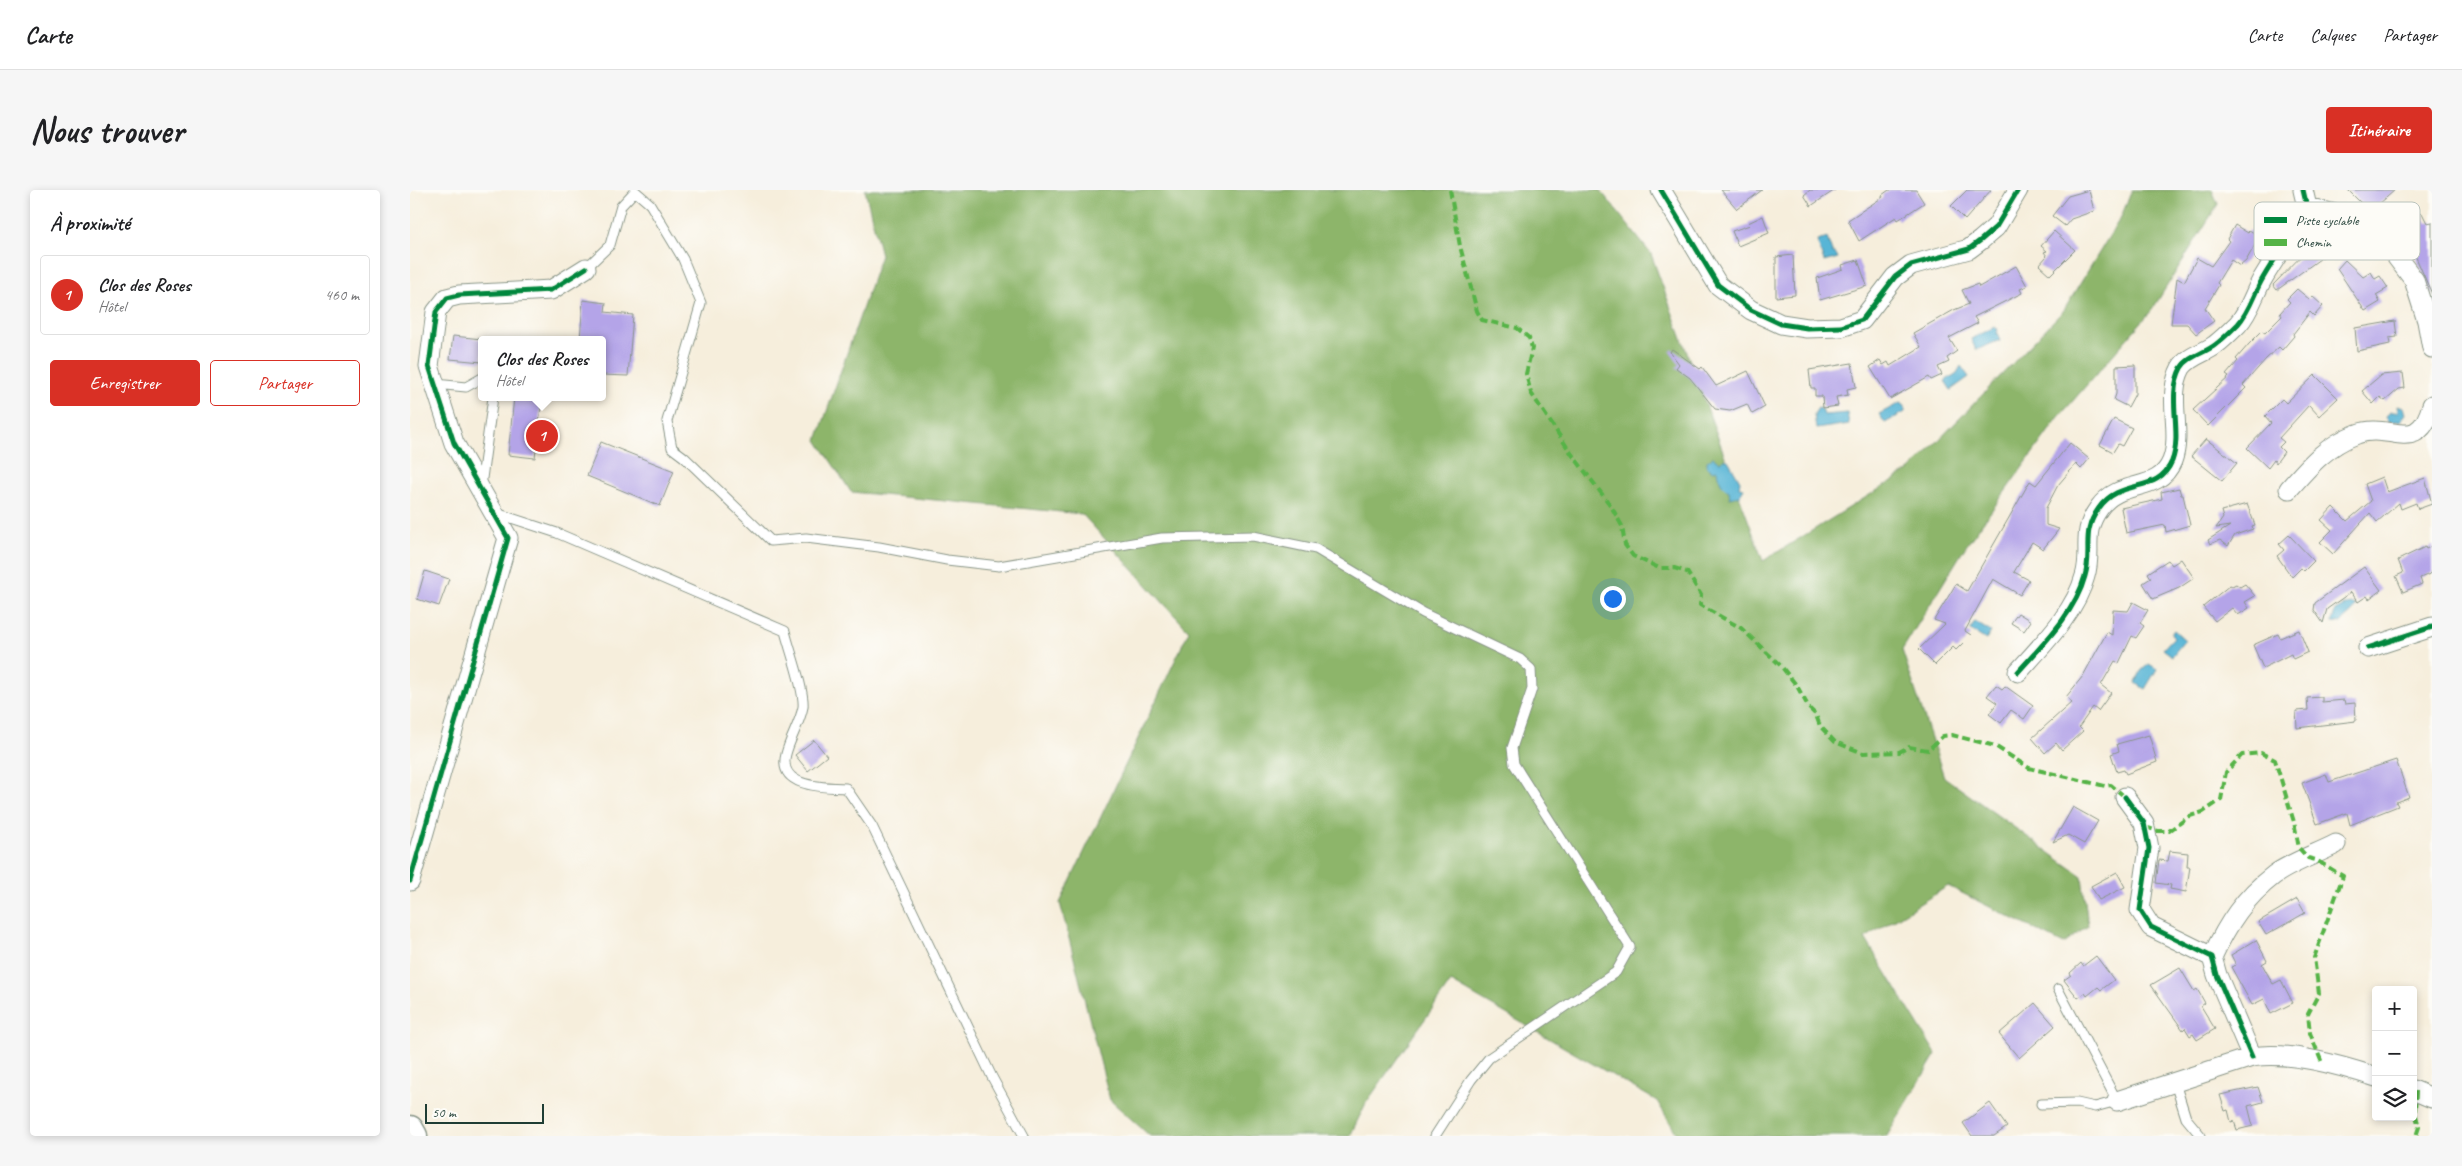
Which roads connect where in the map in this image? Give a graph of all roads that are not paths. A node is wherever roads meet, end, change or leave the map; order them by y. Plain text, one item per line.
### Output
1 (1661, 190) edge
2 (2018, 190) edge
3 (2272, 260) edge
4 (2399, 260) edge
5 (586, 268) joint
6 (2432, 348) edge
7 (478, 380) edge
8 (435, 384) junction
9 (492, 401) edge
10 (2432, 405) edge
11 (480, 489) junction
12 (2289, 489) dead end
13 (493, 512) junction
14 (2432, 627) edge
15 (2368, 648) dead end
16 (2018, 672) dead end
17 (2125, 797) dead end
18 (2336, 844) dead end
19 (410, 880) edge
20 (2212, 956) junction
21 (2058, 989) dead end
22 (2252, 1057) junction
23 (2373, 1076) edge
24 (2175, 1083) junction
25 (2417, 1092) edge
26 (2432, 1098) edge
27 (2118, 1101) junction
28 (2041, 1104) dead end
29 (410, 1129) edge
30 (414, 1136) edge
31 (1024, 1136) edge
32 (1435, 1136) edge
33 (2201, 1136) edge

1 - 2 street
3 - 16 street
4 - 6 street
5 - 8 street
5 - 32 lane
7 - 8 lane
8 - 11 street
9 - 11 lane
10 - 12 street
11 - 13 street
13 - 19 street
13 - 31 lane
14 - 15 street
17 - 20 street
18 - 20 street
20 - 22 street
21 - 27 lane
22 - 23 street
22 - 24 street
24 - 27 street
24 - 33 lane
25 - 26 street
27 - 28 lane
29 - 30 main road

